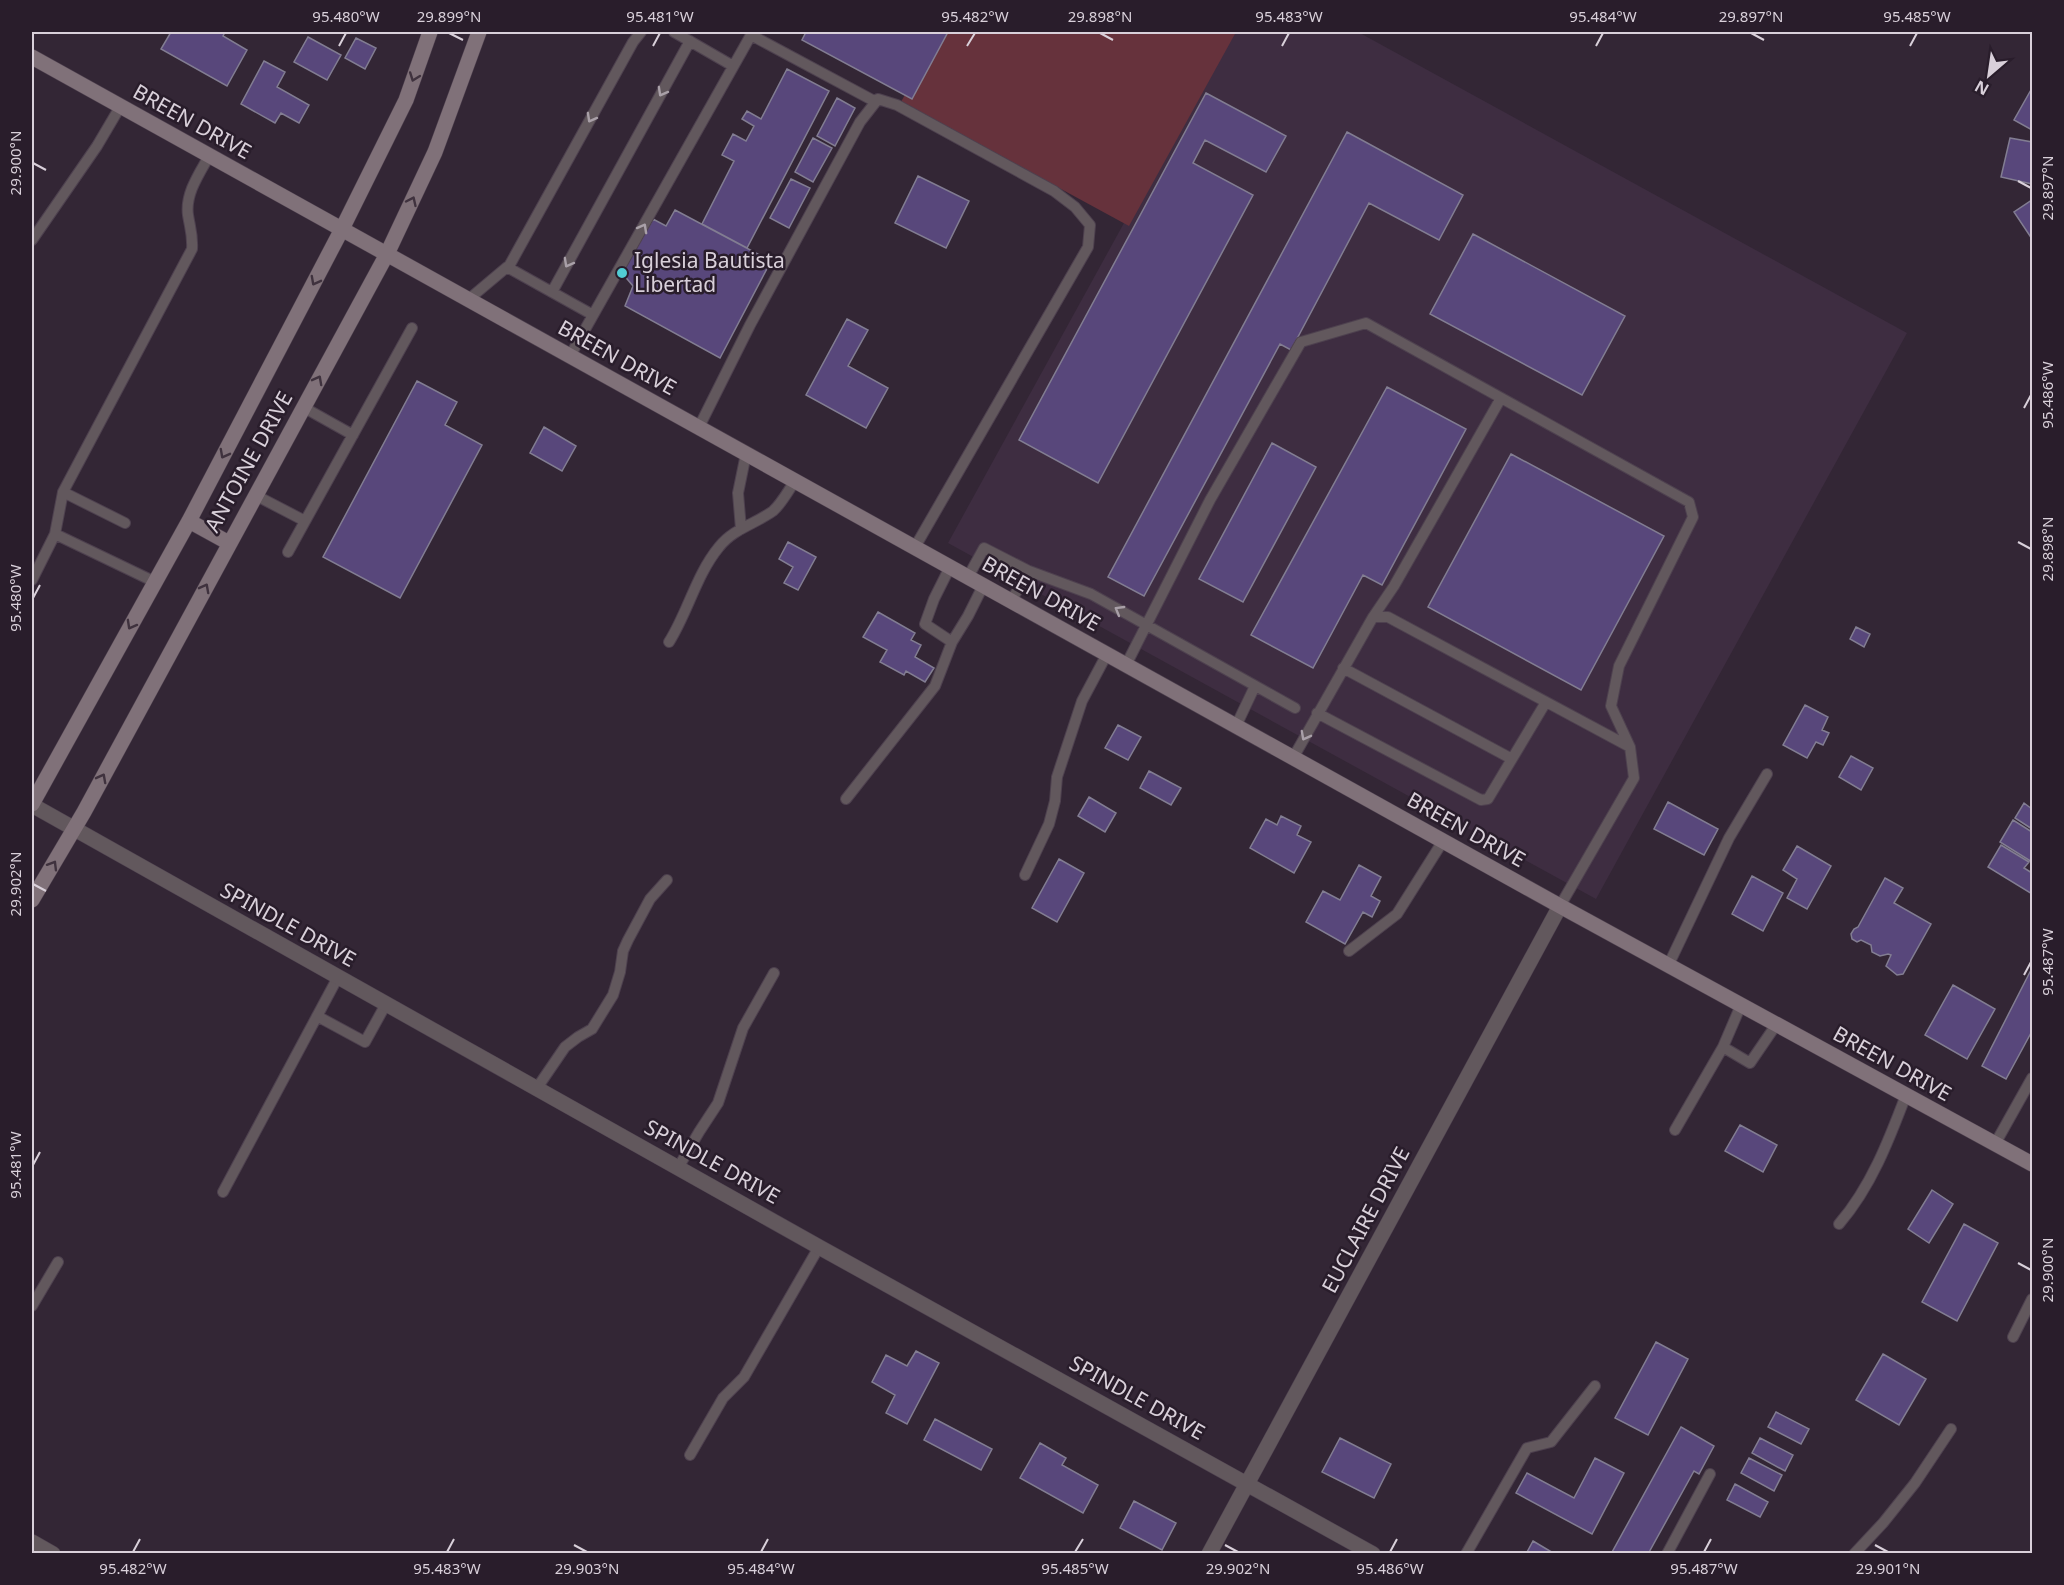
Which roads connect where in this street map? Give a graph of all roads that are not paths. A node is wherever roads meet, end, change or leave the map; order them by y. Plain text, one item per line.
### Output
1 (430, 32) edge
2 (479, 32) edge
3 (641, 32) edge
4 (674, 32) edge
5 (752, 33) edge
6 (690, 41) junction
7 (32, 57) edge
8 (733, 66) junction
9 (876, 102) junction
10 (120, 107) junction
11 (209, 156) junction
12 (342, 230) junction
13 (32, 240) edge
14 (387, 254) junction
15 (508, 268) junction
16 (552, 292) junction
17 (469, 299) junction
18 (593, 315) junction
19 (412, 328) dead end
20 (570, 356) junction
21 (1501, 398) junction
22 (303, 407) junction
23 (699, 427) junction
24 (353, 435) junction
25 (746, 454) junction
26 (795, 481) junction
27 (63, 492) junction
28 (255, 495) junction
29 (189, 521) junction
30 (305, 521) junction
31 (125, 523) dead end
32 (741, 529) junction
33 (55, 534) junction
34 (229, 543) junction
35 (915, 547) junction
36 (288, 552) dead end
37 (950, 567) junction
38 (1029, 571) junction
39 (968, 577) junction
40 (32, 580) edge
41 (155, 582) junction
42 (983, 586) junction
43 (1011, 601) junction
44 (1373, 616) junction
45 (1147, 626) junction
46 (669, 642) dead end
47 (952, 642) junction
48 (1107, 654) junction
49 (1126, 665) junction
50 (1343, 668) junction
51 (1255, 686) junction
52 (1546, 702) junction
53 (1295, 708) dead end
54 (1317, 713) junction
55 (1236, 726) junction
56 (1630, 747) junction
57 (1293, 758) junction
58 (1512, 759) junction
59 (1767, 774) dead end
60 (846, 799) dead end
61 (32, 805) edge
62 (74, 830) junction
63 (1443, 841) junction
64 (1025, 875) dead end
65 (667, 880) dead end
66 (32, 900) edge
67 (1560, 906) junction
68 (1349, 951) dead end
69 (1668, 966) junction
70 (774, 973) dead end
71 (338, 977) junction
72 (386, 1004) junction
73 (1741, 1005) junction
74 (317, 1016) junction
75 (1776, 1024) junction
76 (1723, 1047) junction
77 (2032, 1078) edge
78 (537, 1088) junction
79 (1906, 1095) junction
80 (1676, 1130) dead end
81 (1995, 1144) junction
82 (2032, 1164) edge
83 (678, 1168) junction
84 (223, 1192) dead end
85 (1839, 1224) dead end
86 (819, 1247) junction
87 (58, 1262) dead end
88 (2032, 1299) edge
89 (32, 1306) edge
90 (2013, 1337) dead end
91 (1595, 1386) dead end
92 (1951, 1429) dead end
93 (690, 1455) dead end
94 (1710, 1474) dead end
95 (1247, 1483) junction
96 (32, 1542) edge
97 (53, 1554) edge
98 (1209, 1554) edge
99 (1373, 1554) edge
100 (1466, 1554) edge
101 (1667, 1554) edge
102 (1854, 1554) edge

1 -> 12 street, ANTOINE DRIVE
14 -> 2 street, ANTOINE DRIVE
3 -> 15 lane
4 - 6 lane
5 - 8 lane
5 - 9 lane
6 - 8 lane
6 -> 16 lane
7 - 10 street, BREEN DRIVE
18 -> 8 lane
9 - 23 lane
9 - 35 lane
10 - 11 street, BREEN DRIVE
10 - 13 lane
11 - 12 street, BREEN DRIVE
11 - 27 lane
12 - 14 street, BREEN DRIVE
12 -> 29 street, ANTOINE DRIVE
14 - 17 street, BREEN DRIVE
22 -> 14 street, ANTOINE DRIVE
15 - 16 lane
15 - 17 lane
16 - 18 lane
17 - 20 street, BREEN DRIVE
18 - 20 lane
19 - 24 lane
20 - 23 street, BREEN DRIVE
21 - 44 lane
21 - 45 lane
21 - 56 lane
22 - 24 lane
22 - 28 street, ANTOINE DRIVE
23 - 25 street, BREEN DRIVE
24 - 30 lane
25 - 26 street, BREEN DRIVE
25 - 32 lane
26 - 32 lane
26 - 35 street, BREEN DRIVE
27 - 31 lane
27 - 33 lane
28 - 30 lane
28 - 34 street, ANTOINE DRIVE
29 - 34 street
29 - 41 street, ANTOINE DRIVE
30 - 36 lane
32 - 46 lane
33 - 40 lane
33 - 41 lane
62 -> 34 street, ANTOINE DRIVE
35 - 37 street, BREEN DRIVE
37 - 39 street, BREEN DRIVE
37 - 47 lane
38 - 39 lane
38 - 43 lane
45 -> 38 lane
39 - 42 street, BREEN DRIVE
41 -> 61 street, ANTOINE DRIVE
42 - 43 street, BREEN DRIVE
42 - 47 lane
43 - 48 street, BREEN DRIVE
44 - 50 lane
44 - 52 lane
45 - 49 lane
45 - 51 lane
47 - 60 lane
48 - 49 street, BREEN DRIVE
48 - 64 lane
49 - 55 street, BREEN DRIVE
50 - 54 lane
50 - 58 lane
51 - 53 lane
51 - 55 lane
52 - 56 lane
52 - 58 lane
54 -> 57 lane
54 - 58 lane
55 - 57 street, BREEN DRIVE
56 - 67 lane
57 - 63 street, BREEN DRIVE
59 - 69 lane
61 - 62 street, SPINDLE DRIVE
66 -> 62 street, ANTOINE DRIVE
62 - 71 street, SPINDLE DRIVE
63 - 67 street, BREEN DRIVE
63 - 68 lane
65 - 78 lane
67 - 69 street, BREEN DRIVE
67 - 95 street, EUCLAIRE DRIVE
69 - 73 street, BREEN DRIVE
70 - 83 lane
71 - 72 street, SPINDLE DRIVE
71 - 74 lane
72 - 74 lane
72 - 78 street, SPINDLE DRIVE
73 - 75 street, BREEN DRIVE
73 - 76 lane
74 - 84 lane
75 - 76 lane
75 - 79 street, BREEN DRIVE
76 - 80 lane
77 - 81 lane
78 - 83 street, SPINDLE DRIVE
79 - 81 street, BREEN DRIVE
79 - 85 lane
81 - 82 street, BREEN DRIVE
83 - 86 street, SPINDLE DRIVE
86 - 93 lane
86 - 95 street, SPINDLE DRIVE
87 - 89 lane
88 - 90 lane
91 - 100 lane
92 - 102 lane
94 - 101 lane
95 - 98 street, EUCLAIRE DRIVE
95 - 99 street, SPINDLE DRIVE
96 - 97 street

